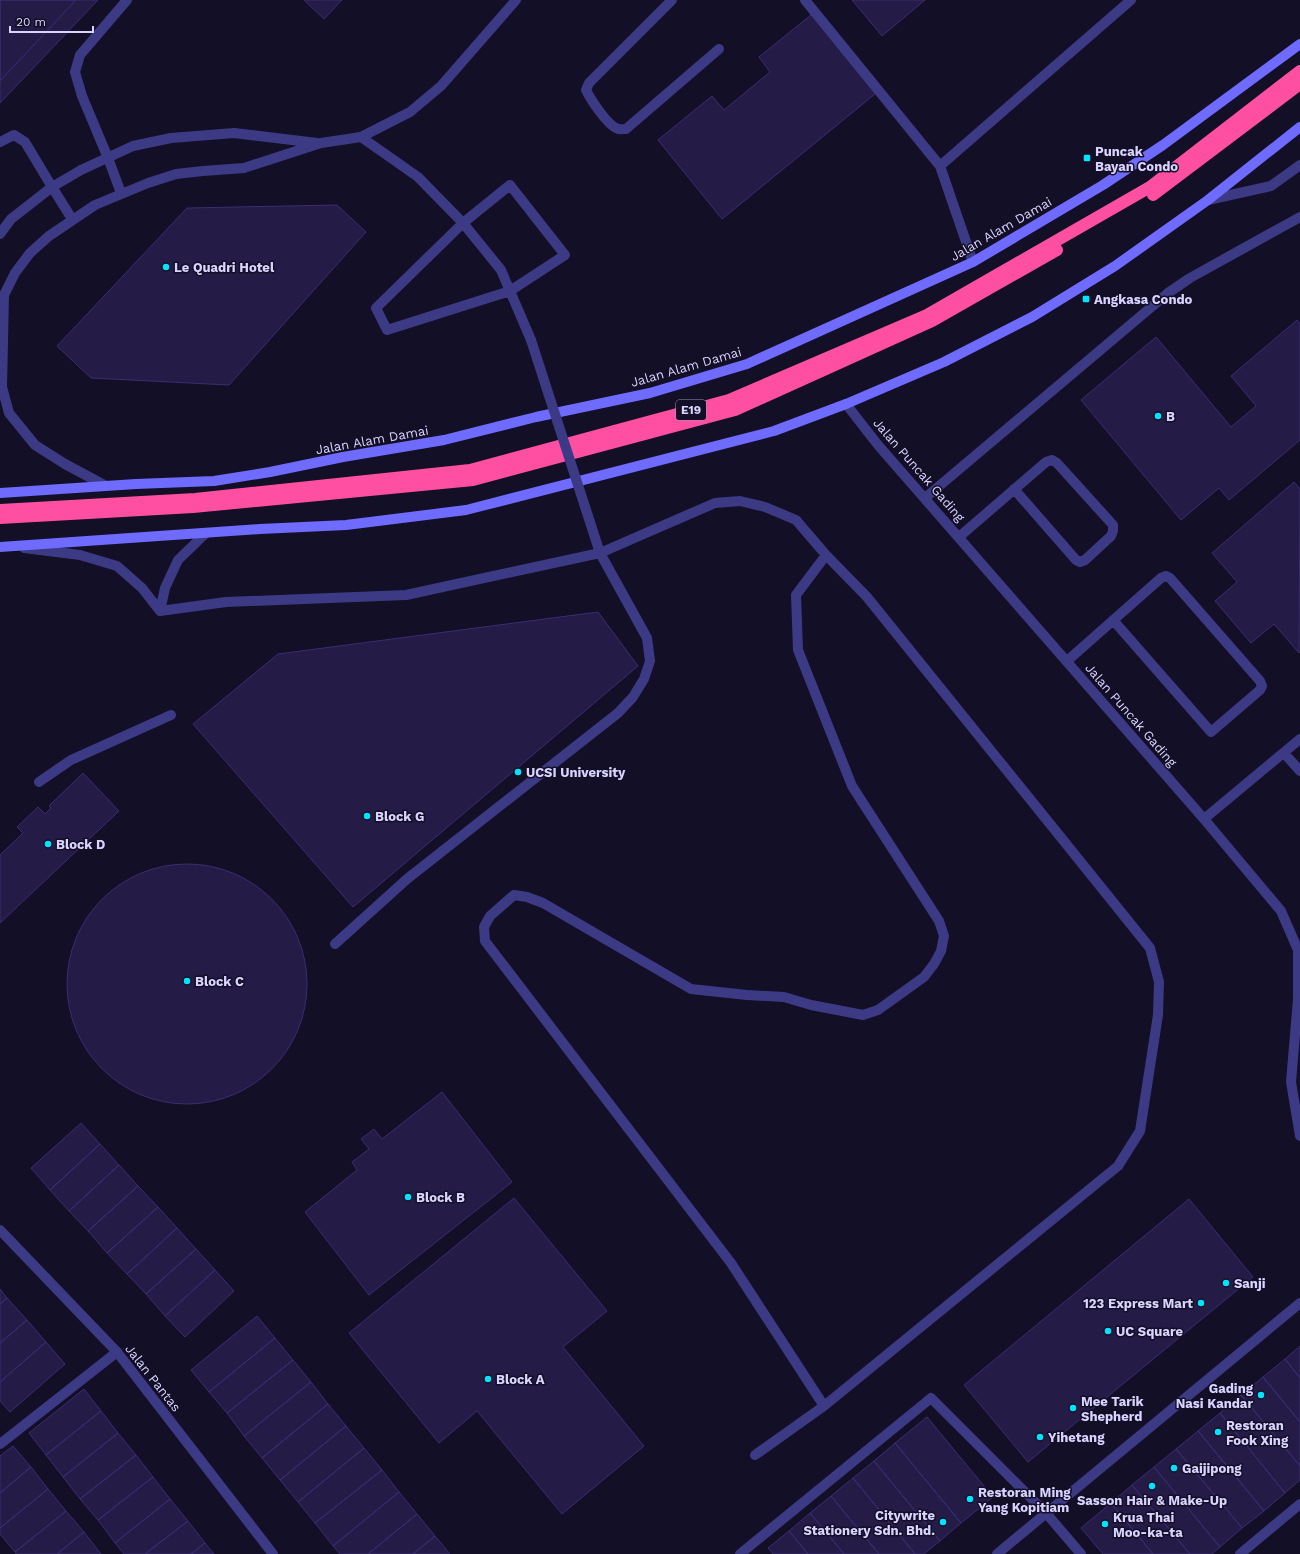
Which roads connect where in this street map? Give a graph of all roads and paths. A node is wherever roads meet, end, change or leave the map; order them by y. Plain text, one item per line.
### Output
1 (127, 0) edge
2 (516, 0) edge
3 (672, 0) edge
4 (805, 0) edge
5 (1131, 0) edge
6 (1300, 44) edge
7 (719, 49) dead end
8 (1300, 71) edge
9 (1300, 84) edge
10 (1300, 127) edge
11 (362, 137) junction
12 (0, 142) edge
13 (320, 143) junction
14 (108, 158) junction
15 (1300, 165) edge
16 (940, 166) junction
17 (52, 187) junction
18 (121, 193) junction
19 (1208, 200) junction
20 (1300, 217) edge
21 (72, 220) junction
22 (463, 223) junction
23 (0, 234) edge
24 (973, 262) junction
25 (510, 291) junction
26 (846, 404) junction
27 (106, 486) junction
28 (1014, 489) junction
29 (0, 493) edge
30 (925, 498) junction
31 (0, 510) edge
32 (0, 518) edge
33 (206, 533) junction
34 (959, 537) junction
35 (4, 546) edge
36 (600, 553) junction
37 (826, 555) junction
38 (160, 611) junction
39 (1113, 620) junction
40 (1067, 661) junction
41 (171, 714) dead end
42 (1300, 739) edge
43 (1284, 753) junction
44 (1300, 771) edge
45 (39, 782) dead end
46 (1204, 819) junction
47 (335, 944) dead end
48 (1291, 1082) junction
49 (1300, 1096) edge
50 (1300, 1136) edge
51 (0, 1230) edge
52 (1300, 1303) edge
53 (117, 1352) junction
54 (824, 1406) junction
55 (0, 1444) edge
56 (756, 1455) dead end
57 (1300, 1504) edge
58 (1046, 1513) junction
59 (273, 1554) edge
60 (740, 1554) edge
61 (997, 1554) edge
62 (1081, 1554) edge
63 (1240, 1554) edge

1 - 14 street
2 - 11 street
3 - 7 street
4 - 16 street
5 - 16 street
6 - 24 main road, Jalan Alam Damai
8 - 31 highway, E19
9 - 32 highway, E19
10 - 19 main road
11 - 13 street
11 - 22 street
12 - 17 street
13 - 14 street
13 - 18 street
14 - 17 street
14 - 18 street
15 - 19 street
16 - 24 street
17 - 21 street
17 - 23 street
18 - 21 street
19 - 26 main road
20 - 30 street
21 - 27 street
22 - 25 street
22 - 25 street
22 - 25 street
24 - 27 main road, Jalan Alam Damai
25 - 36 street, bridge
26 - 30 street, Jalan Puncak Gading
26 - 33 main road
27 - 29 main road, Jalan Alam Damai
28 - 28 street
28 - 34 street
30 - 34 street, Jalan Puncak Gading
33 - 35 main road
33 - 38 street
34 - 40 street, Jalan Puncak Gading
35 - 38 street
36 - 37 street
36 - 38 street
36 - 47 street
37 - 54 street
37 - 54 street
39 - 39 street
39 - 40 street
40 - 46 street, Jalan Puncak Gading
41 - 45 street
42 - 43 street
43 - 44 street
43 - 46 street
46 - 48 street, Jalan Puncak Gading
48 - 49 street
48 - 50 street, Jalan Puncak Gading
51 - 53 street, Jalan Pantas
52 - 58 street
53 - 55 street
53 - 59 street, Jalan Pantas
54 - 56 street
57 - 63 street
58 - 60 street
58 - 61 street
58 - 62 street

